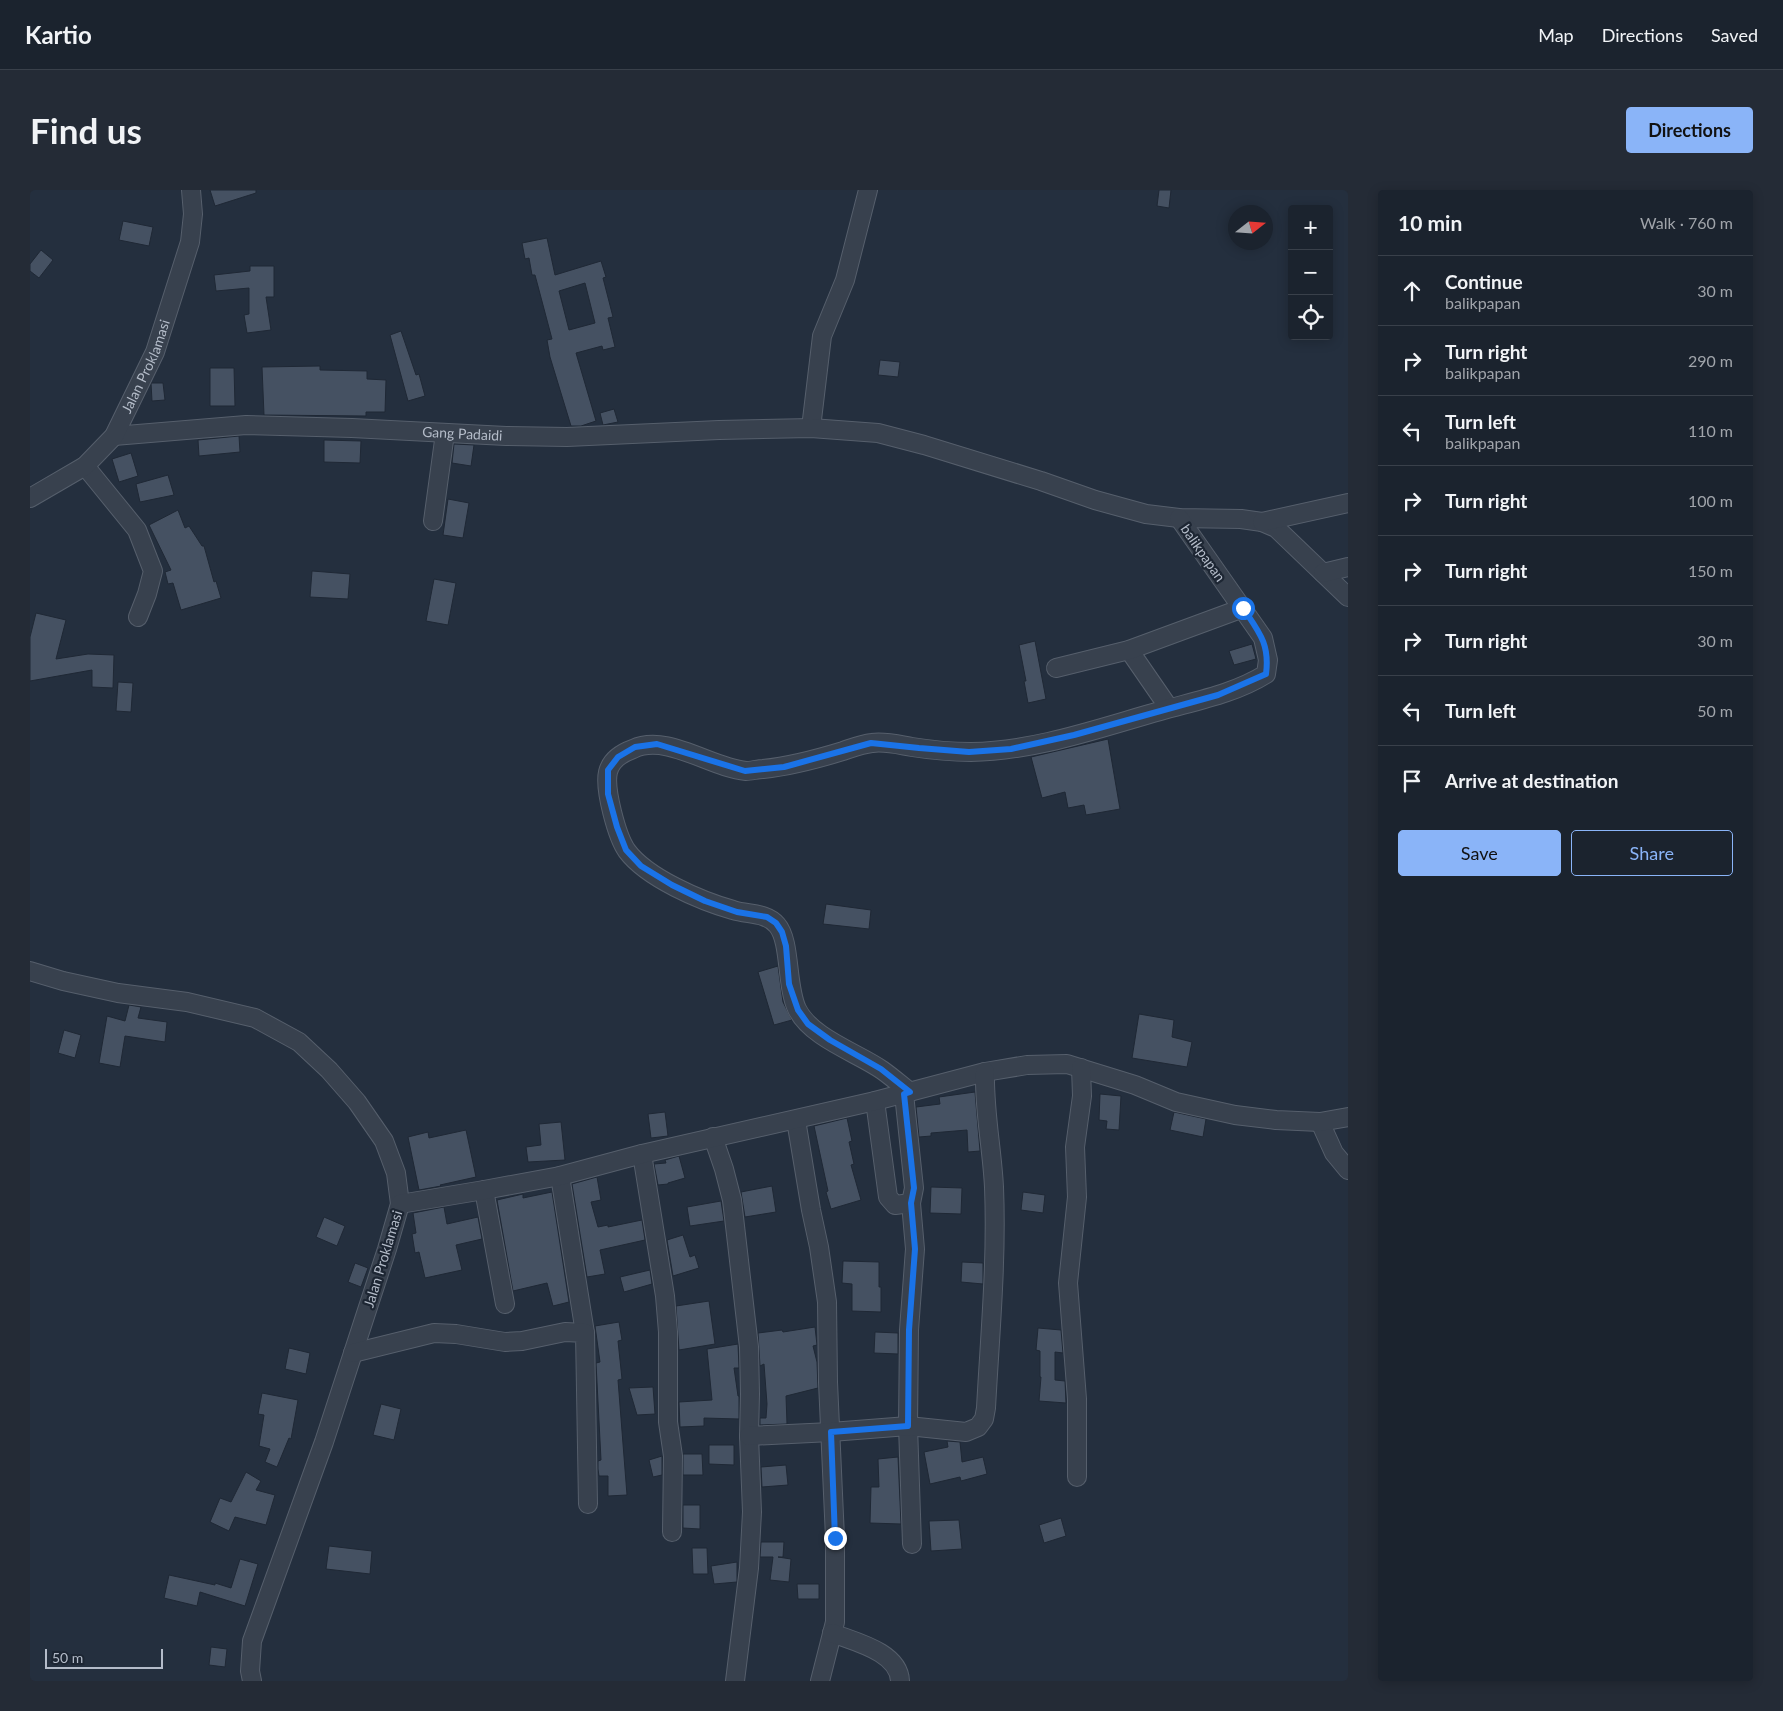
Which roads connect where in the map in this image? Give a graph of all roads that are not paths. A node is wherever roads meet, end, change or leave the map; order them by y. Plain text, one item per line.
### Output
1 (191, 190) edge
2 (868, 190) edge
3 (811, 428) junction
4 (445, 433) junction
5 (114, 436) junction
6 (85, 466) junction
7 (30, 498) edge
8 (1348, 503) edge
9 (1179, 518) junction
10 (432, 521) dead end
11 (1262, 522) junction
12 (1348, 567) edge
13 (1323, 574) junction
14 (1348, 597) edge
15 (1243, 608) junction
16 (138, 616) dead end
17 (1129, 650) junction
18 (1056, 668) dead end
19 (1169, 708) junction
20 (30, 971) edge
21 (1081, 1068) junction
22 (985, 1072) junction
23 (907, 1093) junction
24 (874, 1101) junction
25 (1348, 1117) edge
26 (796, 1120) junction
27 (1320, 1122) junction
28 (713, 1138) junction
29 (642, 1154) junction
30 (1348, 1170) edge
31 (560, 1176) junction
32 (484, 1190) junction
33 (911, 1203) junction
34 (400, 1204) junction
35 (505, 1304) dead end
36 (585, 1333) junction
37 (353, 1353) junction
38 (908, 1426) junction
39 (831, 1432) junction
40 (748, 1436) junction
41 (1077, 1477) dead end
42 (588, 1504) dead end
43 (672, 1532) dead end
44 (912, 1544) dead end
45 (832, 1633) junction
46 (252, 1681) edge
47 (735, 1681) edge
48 (820, 1681) edge
49 (900, 1681) edge

1 - 5 street, Jalan Proklamasi
2 - 3 street
3 - 4 street, Gang Padaidi
3 - 9 street, Gang Padaidi
4 - 5 street, Gang Padaidi
4 - 10 street
5 - 6 street, Jalan Proklamasi
6 - 7 street, Jalan Proklamasi
6 - 16 street
8 - 11 street
9 - 11 street, Gang Padaidi
9 - 15 street, balikpapan
11 - 13 street
12 - 13 street
13 - 14 street
15 - 17 street
15 - 19 street, balikpapan
17 - 18 street
17 - 19 street
19 - 23 street, balikpapan
20 - 34 street, Jalan Proklamasi
21 - 22 street
21 - 27 street
21 - 41 street
22 - 23 street
22 - 38 street
23 - 24 street
23 - 33 street
24 - 26 street
24 - 33 street
25 - 27 street
26 - 28 street
26 - 39 street
27 - 30 street
28 - 29 street
28 - 40 street
29 - 31 street
29 - 43 street
31 - 32 street
31 - 36 street
32 - 34 street
32 - 35 street
33 - 38 street
34 - 37 street, Jalan Proklamasi
36 - 37 street
36 - 42 street
37 - 46 street, Jalan Proklamasi
38 - 39 street
38 - 44 street
39 - 40 street
39 - 45 street
40 - 47 street
45 - 48 street
45 - 49 street

